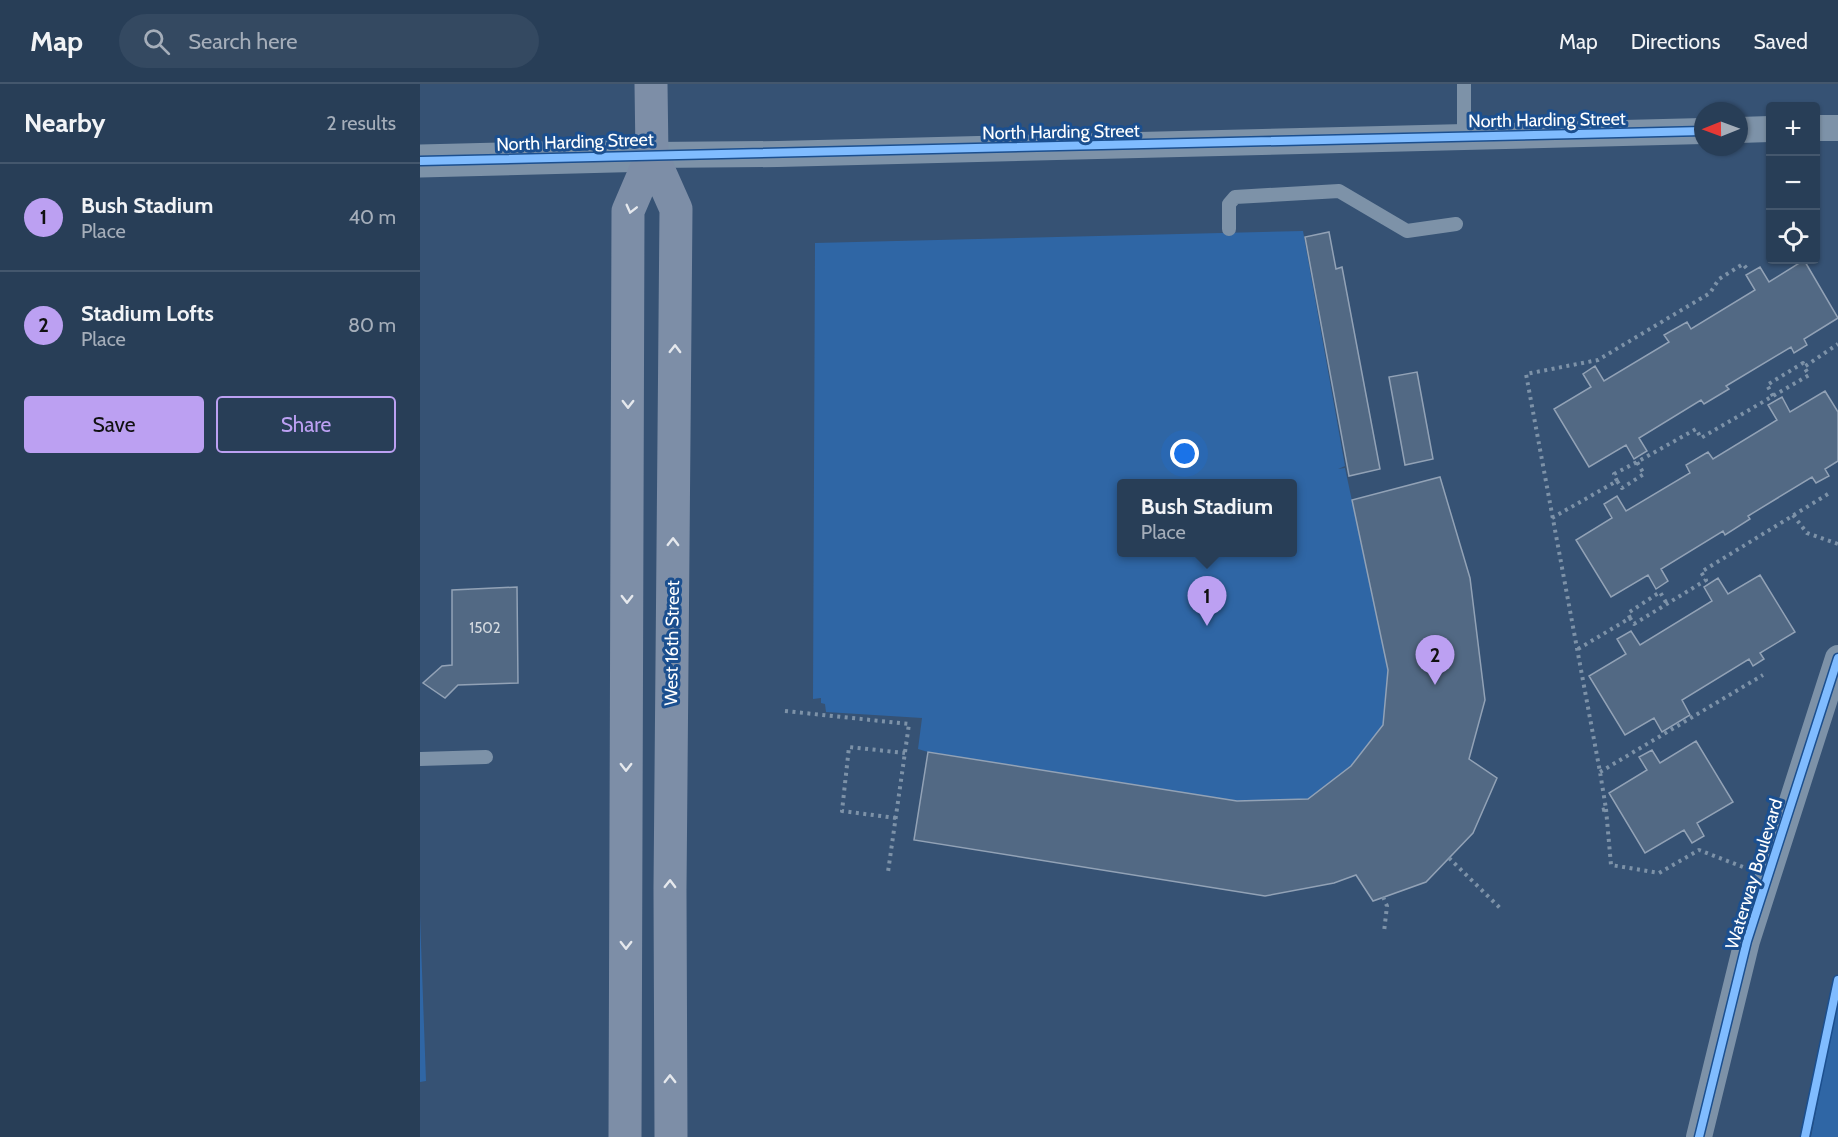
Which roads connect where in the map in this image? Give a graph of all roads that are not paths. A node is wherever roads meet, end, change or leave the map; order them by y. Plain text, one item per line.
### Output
1 (651, 84) edge
2 (1464, 84) edge
3 (1820, 128) edge
4 (1838, 128) edge
5 (1766, 129) edge
6 (1748, 130) edge
7 (1694, 131) edge
8 (1464, 136) junction
9 (652, 155) junction
10 (420, 161) edge
11 (1456, 224) dead end
12 (1228, 229) dead end
13 (1838, 658) edge
14 (486, 757) dead end
15 (420, 759) edge
16 (625, 1137) edge
17 (670, 1137) edge
18 (1699, 1137) edge

1 - 9 main road, West 16th Street
2 - 8 lane
3 - 4 street
5 - 6 street
7 - 8 street, North Harding Street
8 - 9 street, North Harding Street
9 - 10 street, North Harding Street
9 -> 16 main road, West 16th Street
17 -> 9 main road, West 16th Street
11 - 12 lane
13 - 18 street, Waterway Boulevard
14 - 15 lane

